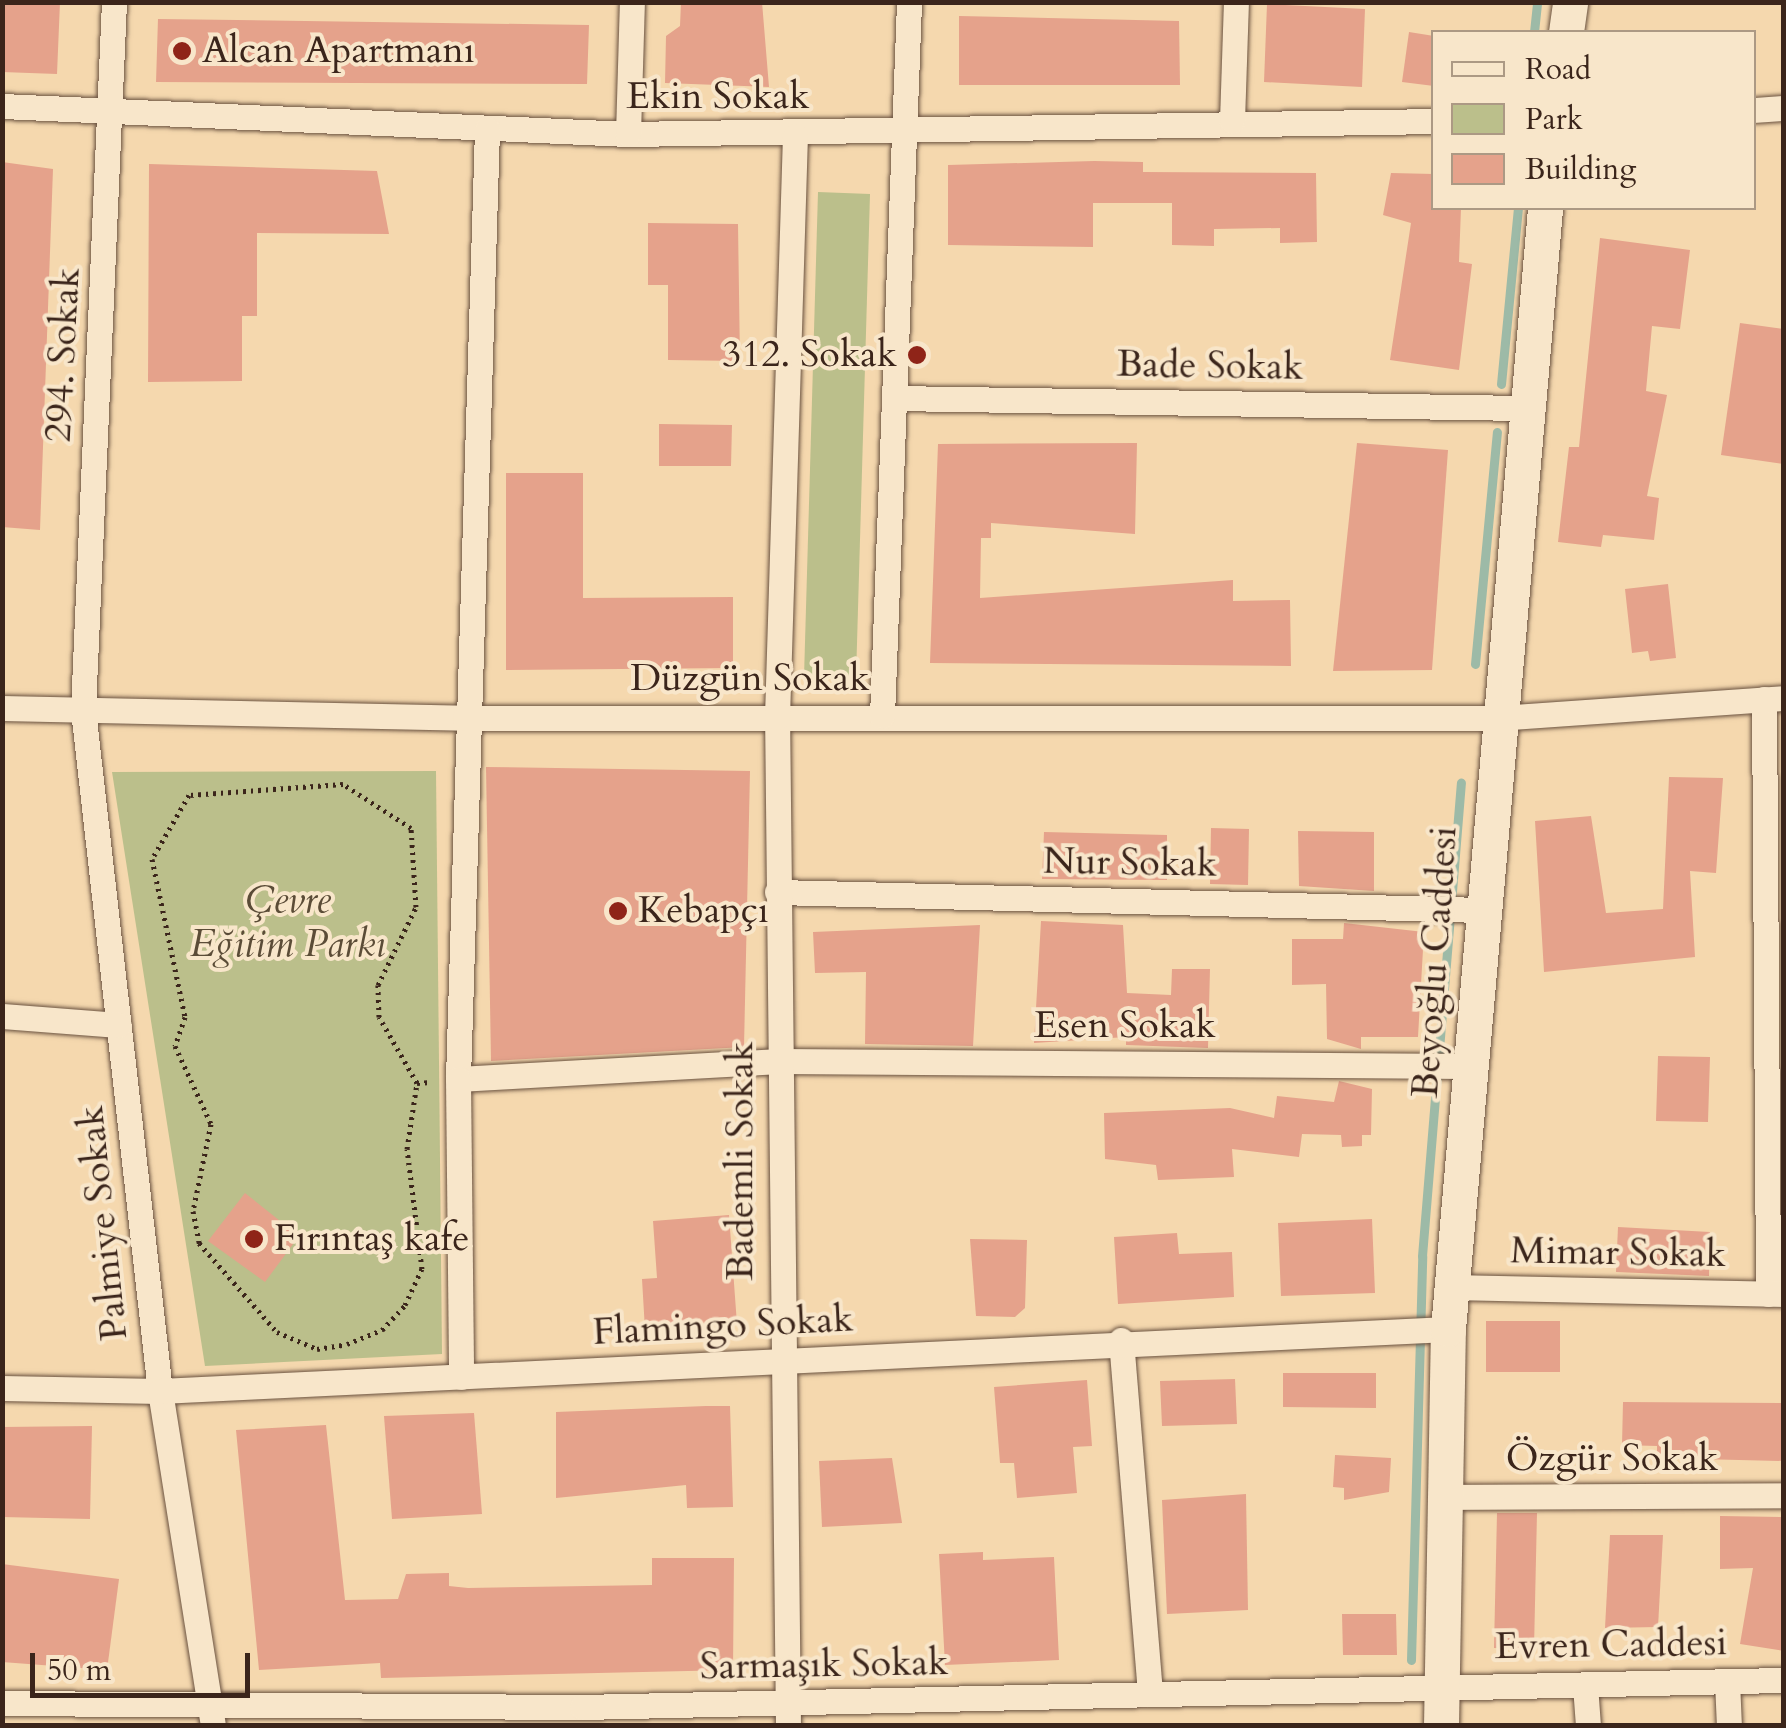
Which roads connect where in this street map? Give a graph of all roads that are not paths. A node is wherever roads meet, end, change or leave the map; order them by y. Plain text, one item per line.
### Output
1 (114, 2) edge
2 (632, 2) edge
3 (908, 2) edge
4 (1236, 2) edge
5 (1570, 2) edge
6 (1566, 30) edge
7 (2, 106) edge
8 (1784, 108) edge
9 (1756, 110) edge
10 (112, 115) junction
11 (1431, 120) edge
12 (1232, 121) junction
13 (487, 129) junction
14 (904, 132) junction
15 (628, 134) junction
16 (795, 136) junction
17 (1545, 210) edge
18 (894, 398) junction
19 (1524, 408) junction
20 (1774, 698) edge
21 (2, 708) edge
22 (83, 710) junction
23 (776, 716) junction
24 (882, 716) junction
25 (464, 718) junction
26 (1498, 718) junction
27 (777, 892) junction
28 (1473, 909) junction
29 (2, 1016) edge
30 (118, 1025) junction
31 (779, 1062) junction
32 (1461, 1066) junction
33 (458, 1079) junction
34 (1451, 1286) junction
35 (1776, 1294) edge
36 (1441, 1330) junction
37 (1121, 1340) junction
38 (780, 1362) junction
39 (461, 1377) junction
40 (2, 1388) edge
41 (160, 1392) junction
42 (1784, 1495) edge
43 (1442, 1498) junction
44 (1784, 1680) edge
45 (1727, 1681) junction
46 (1440, 1685) junction
47 (1585, 1685) junction
48 (1150, 1694) junction
49 (2, 1703) edge
50 (211, 1715) edge
51 (788, 1715) edge
52 (582, 1716) edge
53 (1441, 1726) edge
54 (1588, 1726) edge
55 (1729, 1726) edge

1 - 10 street, 294. Sokak
2 - 15 street
3 - 14 street
4 - 12 street
5 - 6 main road
7 - 10 street, Ekin Sokak
8 - 9 street
10 - 13 street, Ekin Sokak
10 - 22 street, 294. Sokak
11 - 12 street, Ekin Sokak
12 - 14 street, Ekin Sokak
13 - 15 street, Ekin Sokak
13 - 25 street
14 - 16 street, Ekin Sokak
14 - 18 street
15 - 16 street, Ekin Sokak
16 - 23 street, Bademli Sokak
17 - 19 main road, Beyoğlu Caddesi
18 - 19 street, Bade Sokak
18 - 24 street
19 - 26 main road, Beyoğlu Caddesi
20 - 26 street, Düzgün Sokak
20 - 35 street
21 - 22 street, Düzgün Sokak
22 - 25 street, Düzgün Sokak
22 - 30 street, Palmiye Sokak
23 - 24 street, Düzgün Sokak
23 - 25 street, Düzgün Sokak
23 - 27 street, Bademli Sokak
24 - 26 street, Düzgün Sokak
25 - 33 street
26 - 28 main road, Beyoğlu Caddesi
27 - 28 street, Nur Sokak
27 - 31 street, Bademli Sokak
28 - 32 main road, Beyoğlu Caddesi
29 - 30 street
30 - 41 street, Palmiye Sokak
31 - 32 street, Esen Sokak
31 - 33 street, Esen Sokak
31 - 38 street, Bademli Sokak
32 - 34 main road, Beyoğlu Caddesi
33 - 39 street
34 - 35 street, Mimar Sokak
34 - 36 main road, Beyoğlu Caddesi
36 - 37 street, Flamingo Sokak
36 - 43 main road, Beyoğlu Caddesi
37 - 38 street, Flamingo Sokak
37 - 48 street
38 - 39 street, Flamingo Sokak
38 - 51 street, Bademli Sokak
39 - 41 street, Flamingo Sokak
40 - 41 street, Flamingo Sokak
41 - 50 street, Palmiye Sokak
42 - 43 street, Özgür Sokak
43 - 46 main road, Beyoğlu Caddesi
44 - 45 street, Evren Caddesi
45 - 47 street, Evren Caddesi
45 - 55 street
46 - 47 street, Evren Caddesi
46 - 48 street, Sarmaşık Sokak
46 - 53 main road, Beyoğlu Caddesi
47 - 54 street
48 - 51 street, Sarmaşık Sokak
49 - 50 street, Sarmaşık Sokak
50 - 52 street, Sarmaşık Sokak
51 - 52 street, Sarmaşık Sokak

